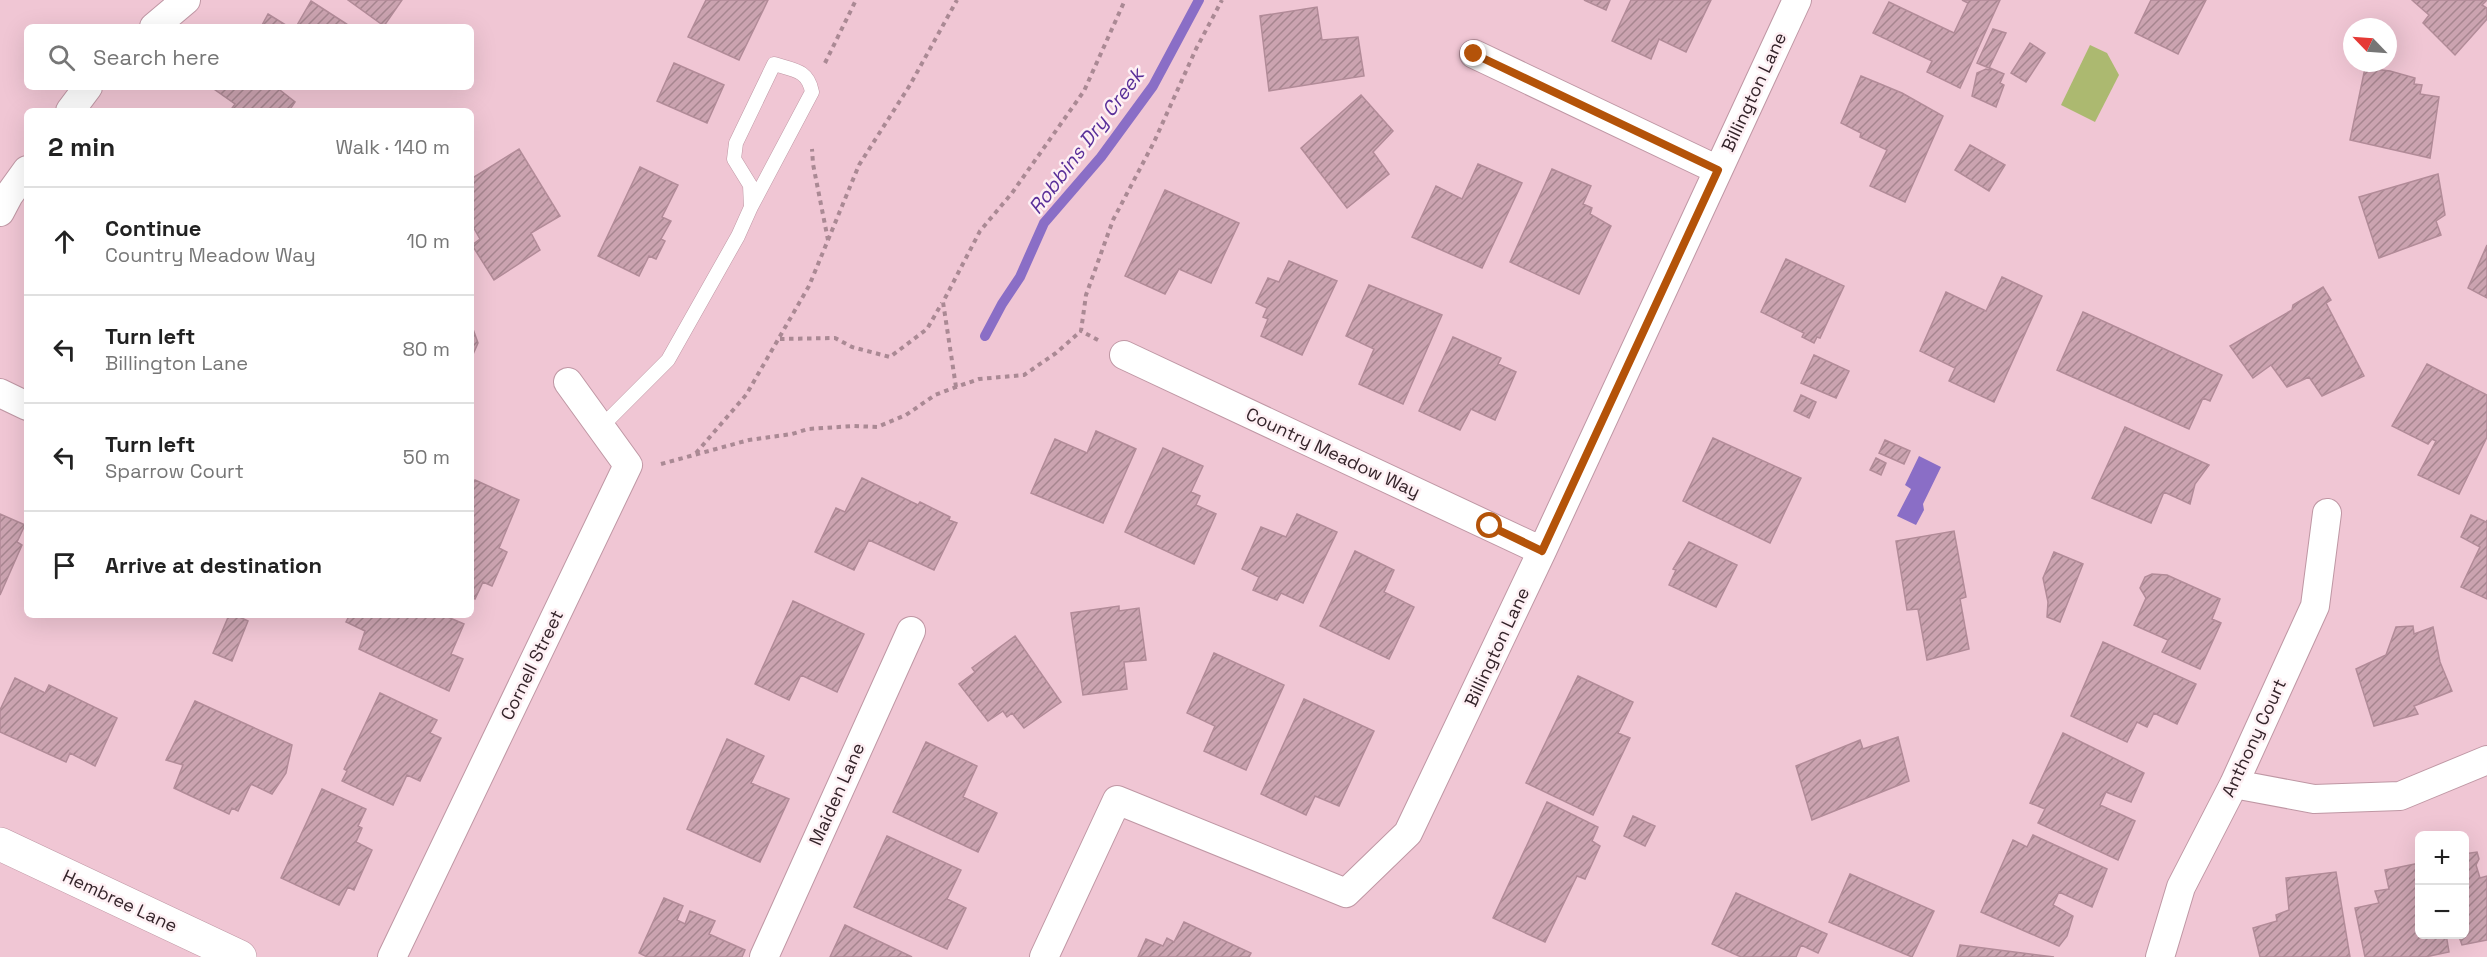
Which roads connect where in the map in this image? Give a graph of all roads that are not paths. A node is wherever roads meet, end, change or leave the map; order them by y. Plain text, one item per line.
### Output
1 (186, 0) edge
2 (1797, 0) edge
3 (158, 24) edge
4 (1474, 54) dead end
5 (86, 90) edge
6 (72, 108) edge
7 (1718, 170) junction
8 (24, 174) edge
9 (751, 207) junction
10 (0, 212) edge
11 (1124, 355) road end
12 (568, 382) dead end
13 (0, 393) edge
14 (24, 405) edge
15 (601, 427) junction
16 (2327, 513) dead end
17 (1542, 551) junction
18 (911, 631) dead end
19 (2487, 760) edge
20 (2234, 784) junction
21 (0, 844) edge
22 (240, 957) edge
23 (392, 957) edge
24 (764, 957) edge
25 (1044, 957) edge
26 (2160, 957) edge

1 - 3 street
2 - 7 street, Billington Lane
4 - 7 street
5 - 6 street
7 - 17 street, Billington Lane
8 - 10 street
9 - 9 lane
9 - 15 lane
11 - 17 street, Country Meadow Way
12 - 15 street
13 - 14 street
15 - 23 street, Cornell Street
16 - 20 street, Anthony Court
17 - 25 street, Billington Lane
18 - 24 street, Maiden Lane
19 - 20 street
20 - 26 street, Anthony Court
21 - 22 street, Hembree Lane

